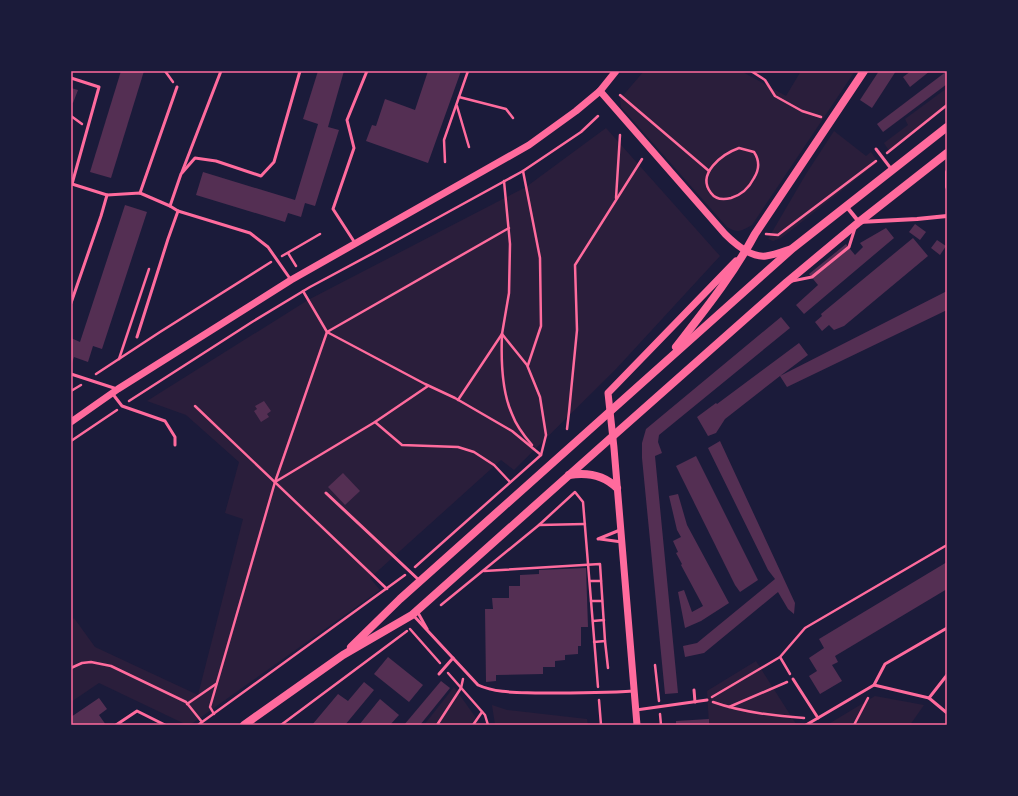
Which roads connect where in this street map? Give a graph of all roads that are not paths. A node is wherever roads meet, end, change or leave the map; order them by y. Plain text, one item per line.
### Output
1 (221, 71) edge
2 (300, 71) edge
3 (367, 71) edge
4 (616, 71) edge
5 (864, 71) edge
6 (71, 78) edge
7 (177, 87) road end
8 (600, 91) junction
9 (947, 126) edge
10 (876, 148) dead end
11 (947, 153) edge
12 (892, 170) junction
13 (947, 172) edge
14 (181, 174) junction
15 (947, 187) edge
16 (140, 193) junction
17 (107, 195) junction
18 (170, 206) junction
19 (846, 206) junction
20 (178, 212) junction
21 (947, 216) edge
22 (857, 223) junction
23 (355, 244) junction
24 (793, 248) junction
25 (746, 250) junction
26 (290, 280) junction
27 (787, 282) junction
28 (71, 303) edge
29 (138, 337) dead end
30 (661, 365) junction
31 (71, 374) edge
32 (115, 391) junction
33 (611, 410) junction
34 (71, 422) edge
35 (613, 436) junction
36 (175, 446) dead end
37 (569, 475) junction
38 (617, 488) junction
39 (326, 493) dead end
40 (621, 530) junction
41 (622, 542) junction
42 (420, 581) junction
43 (415, 613) junction
44 (947, 628) edge
45 (430, 634) junction
46 (343, 655) junction
47 (453, 658) junction
48 (439, 674) dead end
49 (947, 676) edge
50 (793, 679) road end
51 (874, 685) junction
52 (694, 690) dead end
53 (634, 691) junction
54 (929, 698) junction
55 (707, 700) road end
56 (695, 702) junction
57 (636, 710) junction
58 (947, 712) edge
59 (818, 718) junction
60 (116, 725) edge
61 (165, 725) edge
62 (244, 725) edge
63 (637, 725) edge
64 (806, 725) edge

1 - 14 lane
2 - 14 lane
3 - 23 lane
4 - 8 street
5 - 25 main road
6 - 17 lane
7 - 16 lane
8 - 23 street
8 - 25 street
9 - 12 main road
10 - 12 lane
11 - 22 main road
12 - 19 main road
13 - 15 street
14 - 18 lane
16 - 17 lane
16 - 18 lane
17 - 28 lane
18 - 20 lane
19 - 22 street
19 - 24 main road
20 - 26 lane
20 - 29 lane
21 - 22 street
22 - 27 main road
22 - 27 lane
23 - 26 street
24 - 25 street
24 - 30 main road
25 - 30 main road
25 - 33 street
26 - 32 street
27 - 35 main road
30 - 33 main road
31 - 32 lane
32 - 34 street
32 - 36 lane
33 - 35 street
33 - 42 main road
35 - 37 main road
35 - 38 street
37 - 38 main road
37 - 43 main road
38 - 40 street
39 - 42 lane
40 - 41 street
40 - 41 lane
41 - 53 street
42 - 46 main road
43 - 45 lane
43 - 45 lane
43 - 46 main road
44 - 51 lane
45 - 47 lane
46 - 62 main road
47 - 48 lane
47 - 53 lane
49 - 54 lane
50 - 59 lane
51 - 54 lane
51 - 59 lane
52 - 56 lane
53 - 57 street
54 - 58 lane
55 - 56 lane
56 - 57 lane
57 - 63 street
59 - 64 lane
60 - 61 lane

